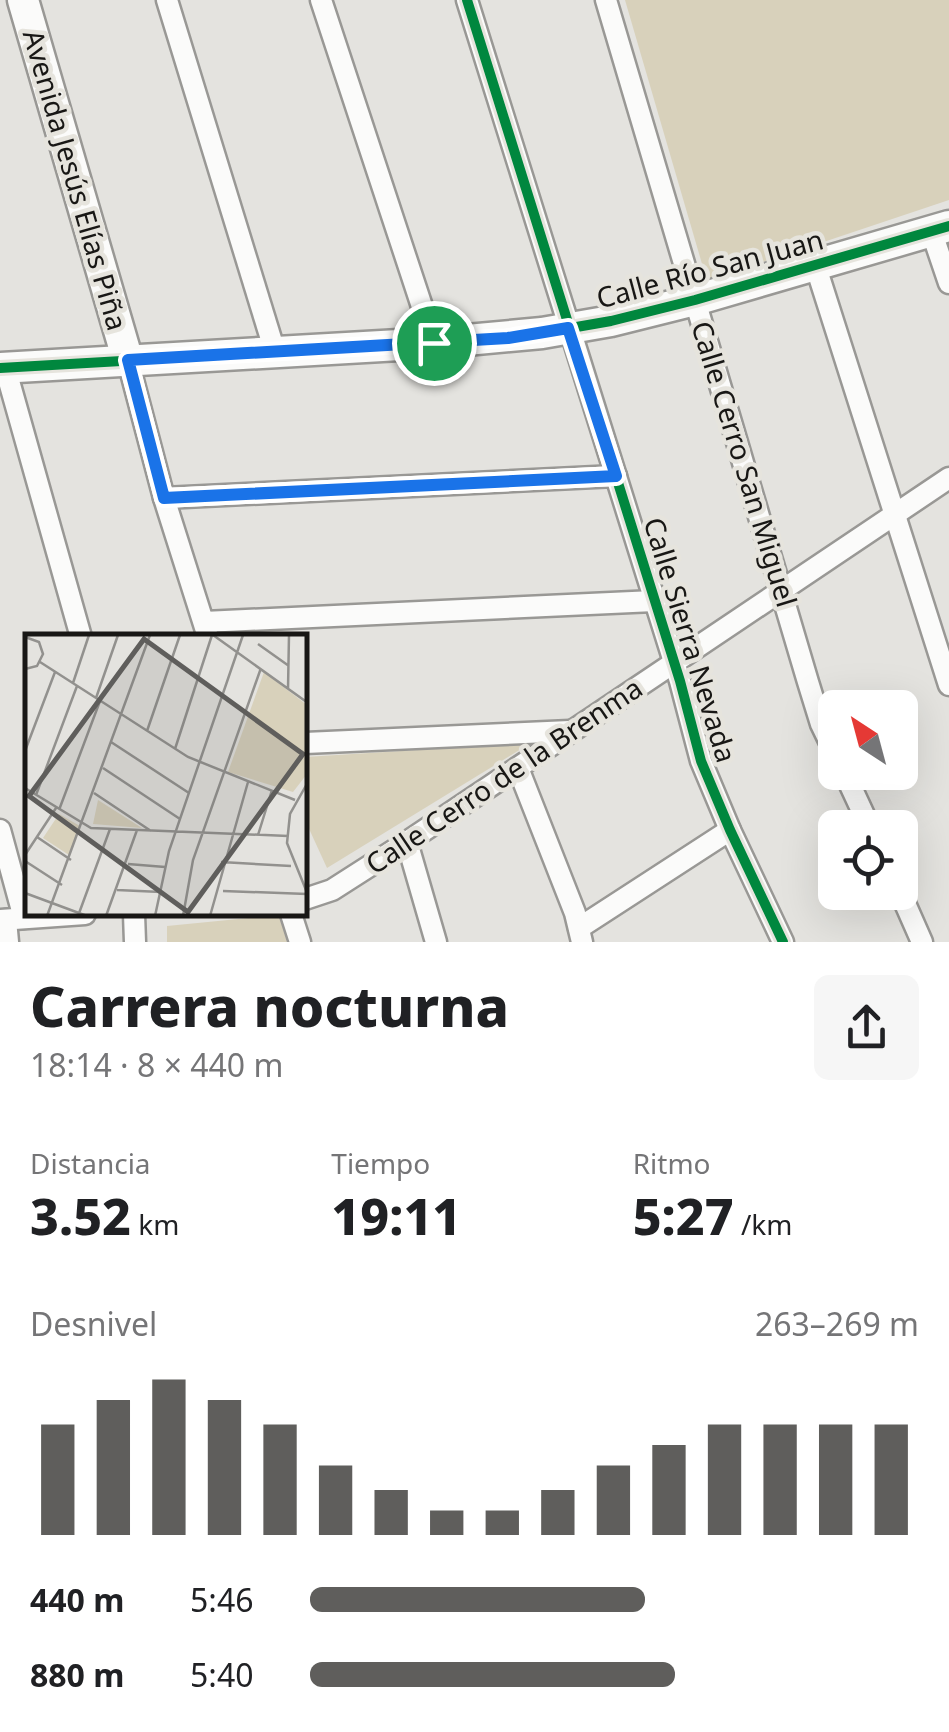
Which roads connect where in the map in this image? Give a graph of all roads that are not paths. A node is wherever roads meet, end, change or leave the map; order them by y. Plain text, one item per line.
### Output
1 (23, 0) edge
2 (167, 0) edge
3 (321, 0) edge
4 (468, 0) edge
5 (606, 0) edge
6 (940, 228) edge
7 (815, 264) junction
8 (949, 283) edge
9 (696, 300) junction
10 (568, 328) junction
11 (434, 343) junction
12 (275, 352) junction
13 (128, 360) junction
14 (2, 368) edge
15 (616, 476) junction
16 (949, 478) edge
17 (164, 498) junction
18 (894, 516) junction
19 (782, 591) junction
20 (654, 602) junction
21 (206, 630) edge
22 (80, 634) edge
23 (943, 651) edge
24 (672, 664) junction
25 (949, 685) edge
26 (818, 714) edge
27 (572, 731) junction
28 (308, 743) edge
29 (518, 768) junction
30 (0, 830) edge
31 (730, 830) junction
32 (407, 842) junction
33 (308, 898) edge
34 (908, 910) edge
35 (40, 917) edge
36 (134, 917) edge
37 (293, 917) edge
38 (10, 919) edge
39 (581, 935) edge
40 (8, 942) edge
41 (135, 942) edge
42 (300, 942) edge
43 (436, 942) edge
44 (783, 942) edge
45 (922, 942) edge

1 - 13 street, Avenida Jesús Elías Piña
2 - 12 street
3 - 11 street
4 - 10 street, Calle Sierra Nevada
5 - 9 street, Calle Cerro San Miguel
6 - 7 street, Calle Río San Juan
6 - 8 street
7 - 9 street, Calle Río San Juan
7 - 18 street
9 - 10 street, Calle Río San Juan
9 - 19 street, Calle Cerro San Miguel
10 - 11 street, Calle Río San Juan
10 - 15 street, Calle Sierra Nevada
11 - 12 street, Calle Río San Juan
12 - 13 street, Calle Río San Juan
13 - 14 street, Calle Río San Juan
13 - 17 street
14 - 22 street
15 - 17 street
15 - 20 street, Calle Sierra Nevada
16 - 18 street, Calle Cerro de la Brenma
17 - 21 street
18 - 19 street, Calle Cerro de la Brenma
18 - 23 street
19 - 24 street, Calle Cerro de la Brenma
19 - 26 street, Calle Cerro San Miguel
20 - 21 street
20 - 24 street, Calle Sierra Nevada
23 - 25 street
24 - 27 street, Calle Cerro de la Brenma
24 - 31 street, Calle Sierra Nevada
27 - 28 street
27 - 29 street, Calle Cerro de la Brenma
29 - 32 street, Calle Cerro de la Brenma
29 - 39 street
30 - 38 street
31 - 39 street
31 - 44 street, Calle Sierra Nevada
32 - 33 street, Calle Cerro de la Brenma
32 - 43 street
34 - 45 street
35 - 38 street
36 - 41 street
37 - 42 street
38 - 40 street

